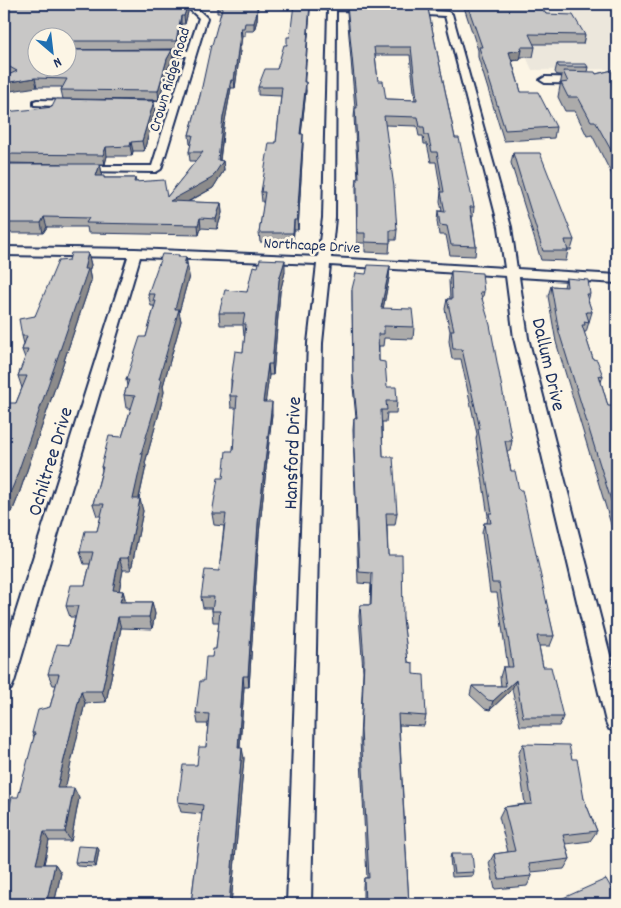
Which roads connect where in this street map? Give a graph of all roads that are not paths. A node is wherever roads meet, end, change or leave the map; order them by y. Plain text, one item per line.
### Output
1 (276, 4) edge
2 (332, 5) edge
3 (191, 6) edge
4 (381, 10) edge
5 (400, 11) edge
6 (144, 53) edge
7 (192, 54) junction
8 (617, 77) edge
9 (545, 80) dead end
10 (37, 104) dead end
11 (87, 104) edge
12 (126, 104) edge
13 (176, 105) junction
14 (70, 169) edge
15 (4, 251) edge
16 (135, 253) junction
17 (325, 261) junction
18 (512, 273) junction
19 (617, 278) edge
20 (4, 682) edge
21 (617, 722) edge
22 (299, 904) edge

1 - 2 street
2 - 4 street
2 - 17 street, Hansford Drive
3 - 7 street, Crown Ridge Road
5 - 18 street, Dallum Drive
6 - 7 street
7 - 13 street, Crown Ridge Road
8 - 9 street
10 - 11 street
12 - 13 street
13 - 14 street, Crown Ridge Road
15 - 16 street, Northcape Drive
16 - 17 street, Northcape Drive
16 - 20 street, Ochiltree Drive
17 - 18 street, Northcape Drive
17 - 22 street, Hansford Drive
18 - 19 street, Northcape Drive
18 - 21 street, Dallum Drive

